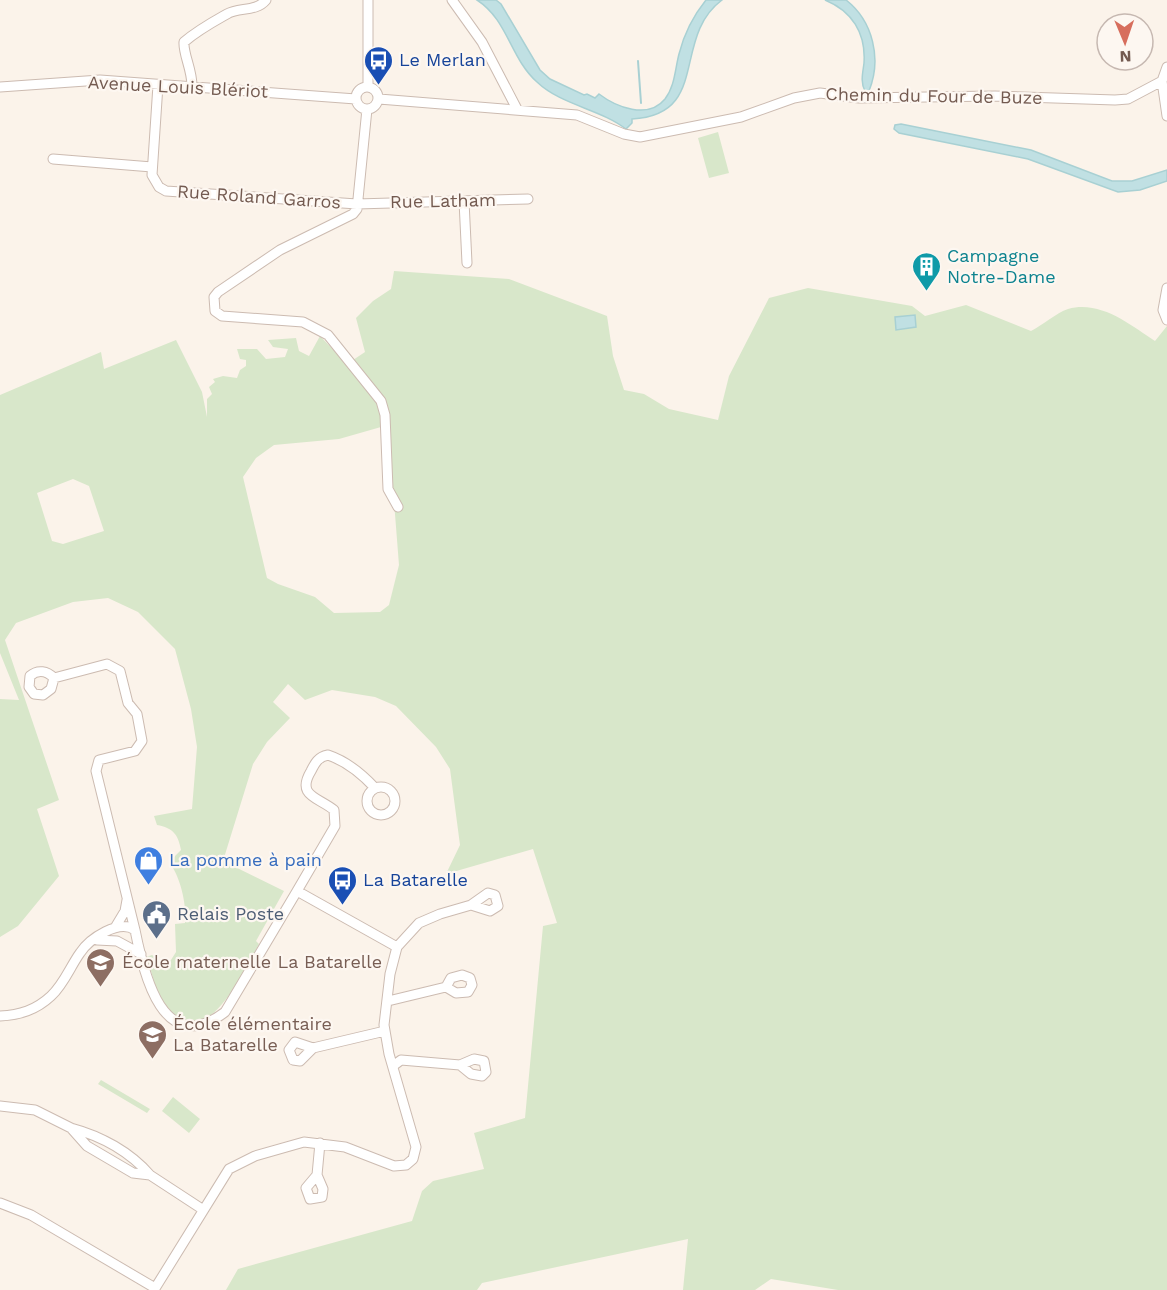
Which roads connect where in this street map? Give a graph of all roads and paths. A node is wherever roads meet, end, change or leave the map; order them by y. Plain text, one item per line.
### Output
1 (266, 0) edge
2 (368, 0) edge
3 (452, 0) edge
4 (1167, 67) edge
5 (1162, 81) junction
6 (158, 85) junction
7 (192, 86) junction
8 (0, 87) edge
9 (368, 87) junction
10 (356, 99) junction
11 (381, 100) junction
12 (367, 109) junction
13 (517, 109) junction
14 (1167, 116) edge
15 (52, 159) dead end
16 (152, 167) junction
17 (528, 199) dead end
18 (464, 201) junction
19 (357, 204) junction
20 (467, 263) dead end
21 (1167, 288) edge
22 (1167, 320) edge
23 (398, 507) dead end
24 (54, 678) dead end
25 (375, 788) dead end
26 (297, 891) junction
27 (127, 900) junction
28 (471, 906) dead end
29 (115, 927) junction
30 (136, 932) junction
31 (95, 940) junction
32 (117, 941) junction
33 (128, 945) junction
34 (397, 947) junction
35 (141, 954) junction
36 (446, 987) dead end
37 (388, 1001) junction
38 (0, 1016) edge
39 (385, 1031) junction
40 (313, 1048) dead end
41 (460, 1065) dead end
42 (393, 1066) junction
43 (0, 1106) edge
44 (320, 1143) junction
45 (317, 1175) dead end
46 (0, 1203) edge
47 (202, 1209) junction
48 (154, 1289) edge

1 - 7 street
2 - 9 street
3 - 13 street
4 - 5 street
5 - 13 street, Chemin du Four de Buze
5 - 14 street
6 - 7 street, Avenue Louis Blériot
6 - 8 street, Avenue Louis Blériot
6 - 16 street
7 - 10 street, Avenue Louis Blériot
9 - 10 street
9 - 11 street
10 - 12 street
11 - 12 street
11 - 13 street
12 - 19 street
15 - 16 street
16 - 19 street, Rue Roland Garros
17 - 18 street, Rue Latham
18 - 19 street, Rue Latham
18 - 20 street
19 - 23 street
21 - 22 street
24 - 27 street
25 - 26 street
26 - 34 street
26 - 35 street
27 - 29 street
27 - 30 street
28 - 34 street
29 - 30 street
29 - 31 street
29 - 32 street
30 - 33 street
30 - 35 street
31 - 32 street
31 - 38 street
32 - 33 street
33 - 35 street
34 - 37 street
36 - 37 street
37 - 39 street
39 - 40 street
39 - 42 street
41 - 42 street
42 - 44 street
43 - 47 street
44 - 45 street
44 - 47 street
46 - 48 street
47 - 48 street

